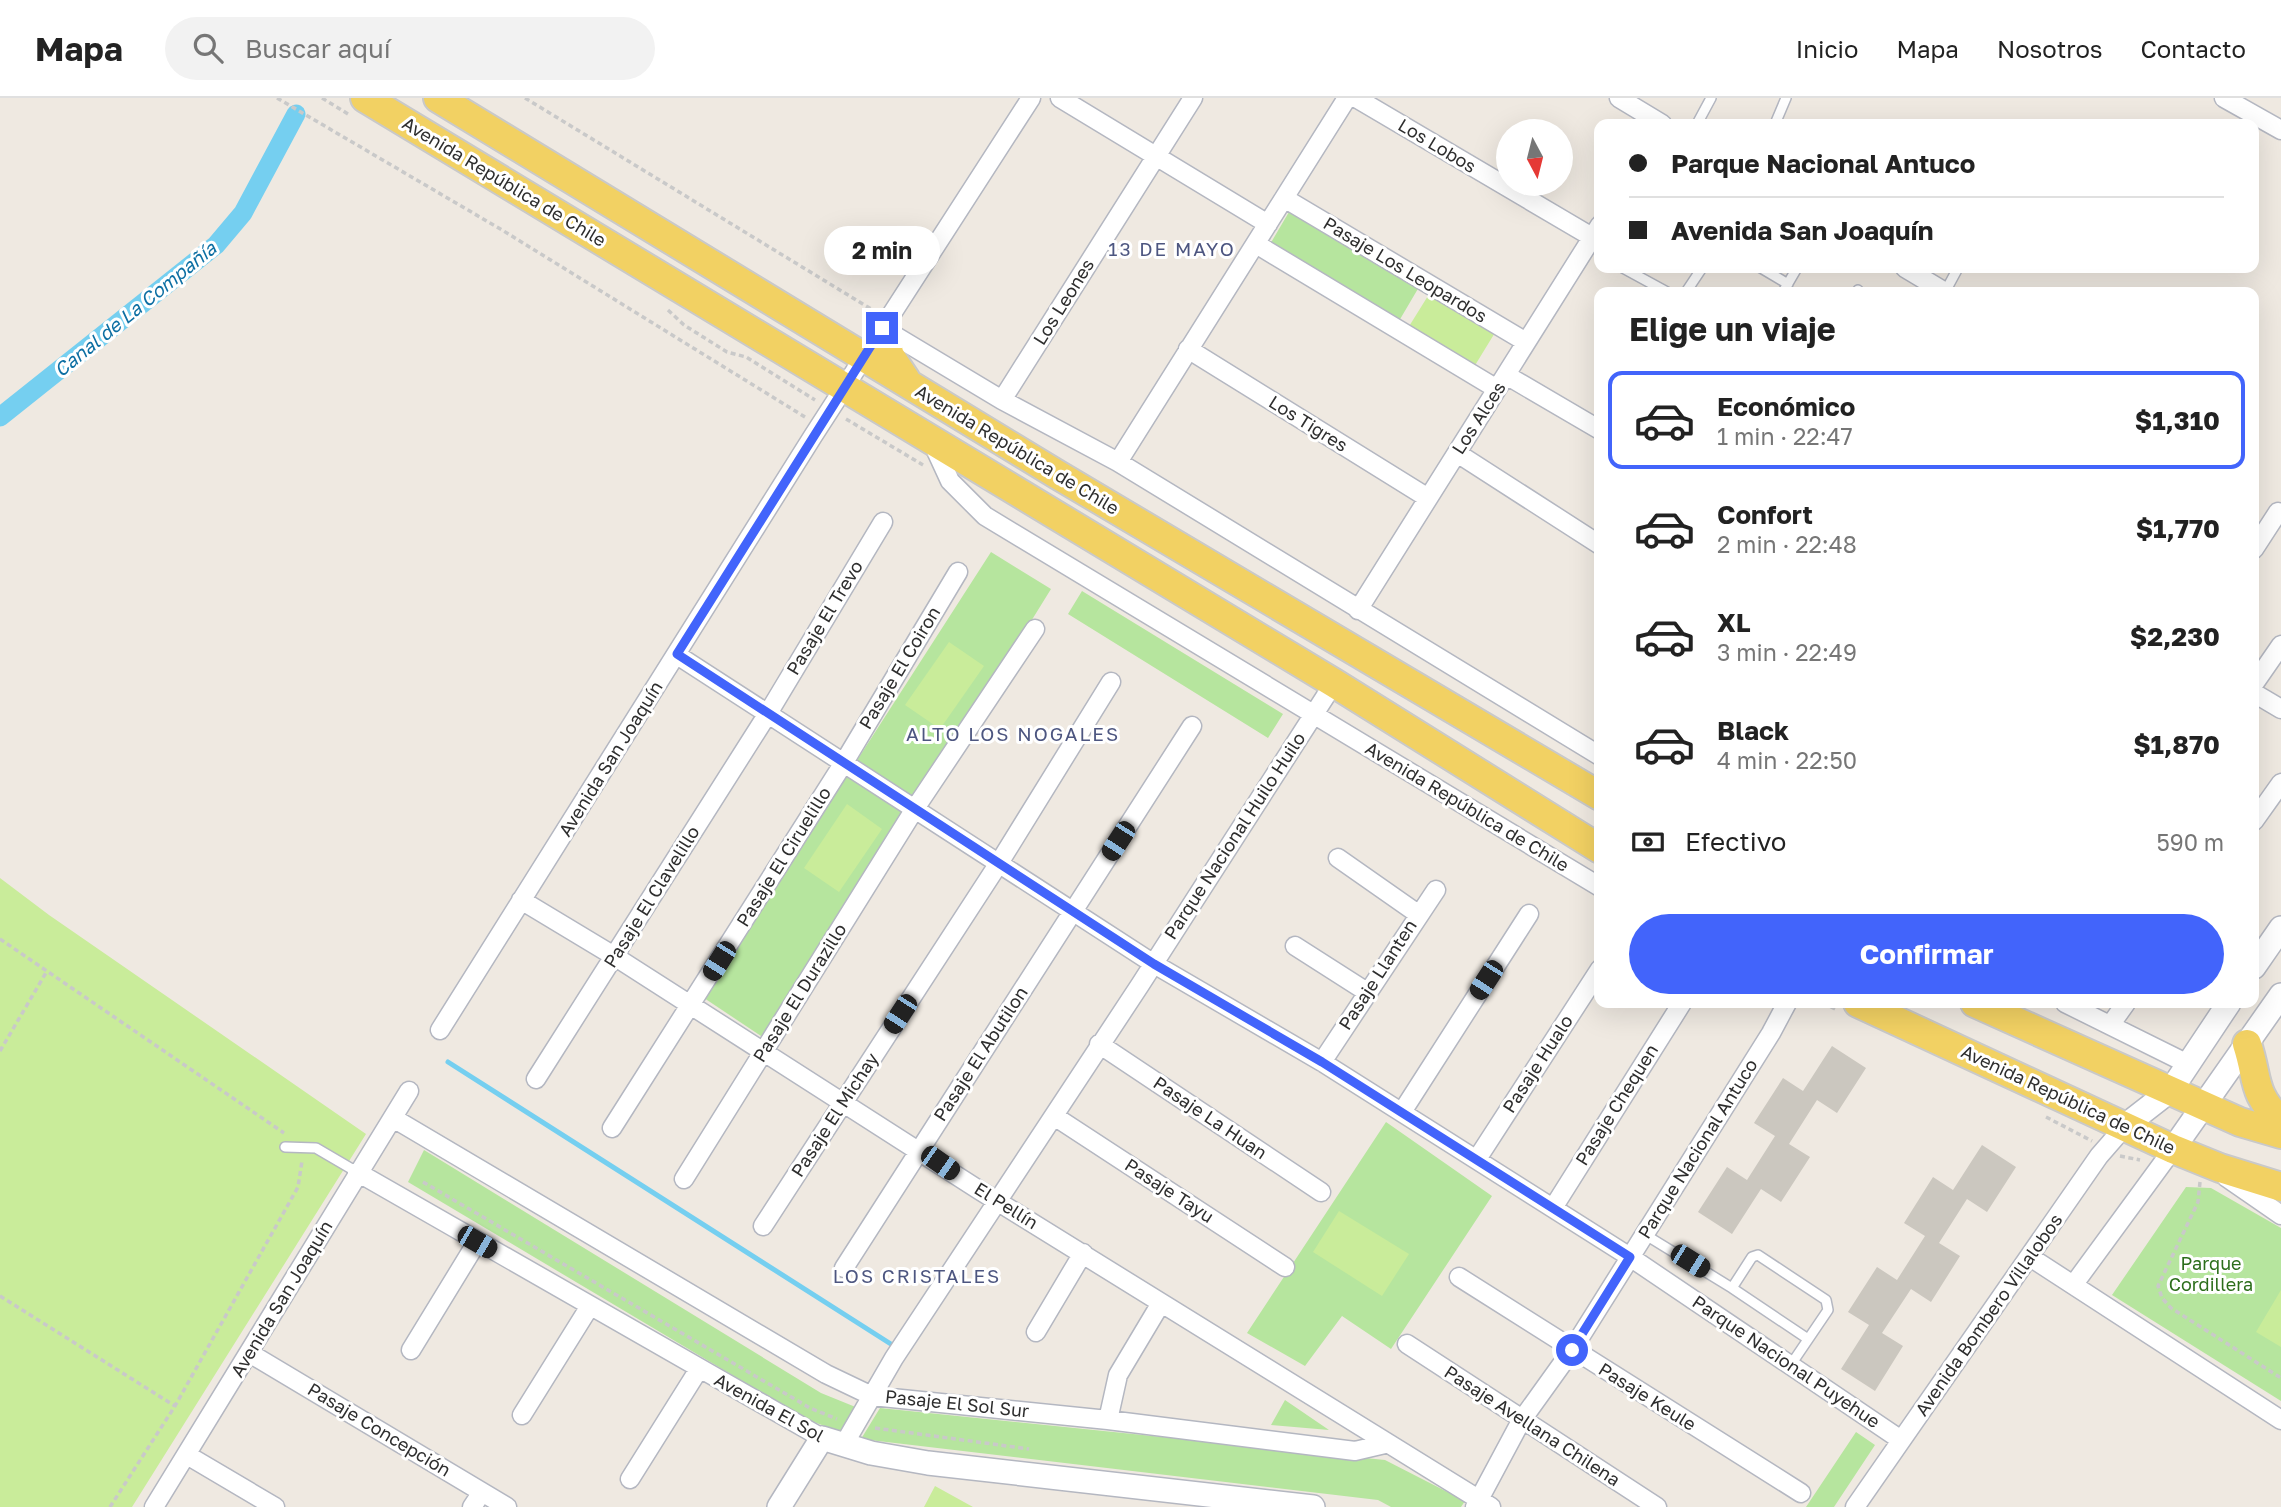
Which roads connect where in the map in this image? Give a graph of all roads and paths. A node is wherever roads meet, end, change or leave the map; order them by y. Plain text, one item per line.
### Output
1 (277, 98) edge
2 (365, 98) edge
3 (438, 98) edge
4 (525, 98) edge
5 (1031, 98) edge
6 (1060, 98) edge
7 (1193, 98) edge
8 (1347, 98) edge
9 (1356, 98) edge
10 (1619, 98) edge
11 (1711, 98) edge
12 (1786, 98) edge
13 (2224, 98) edge
14 (1654, 119) edge
15 (1700, 119) edge
16 (1777, 119) edge
17 (2281, 130) edge
18 (1157, 156) junction
19 (1284, 198) junction
20 (1268, 223) junction
21 (1594, 230) edge
22 (1594, 234) edge
23 (1256, 244) junction
24 (1632, 273) edge
25 (1767, 273) edge
26 (1913, 273) edge
27 (1658, 287) edge
28 (1785, 287) edge
29 (1937, 287) edge
30 (885, 324) junction
31 (1526, 342) junction
32 (1188, 349) junction
33 (864, 358) junction
34 (1502, 382) junction
35 (844, 387) junction
36 (913, 387) junction
37 (1002, 400) junction
38 (819, 426) junction
39 (1594, 427) edge
40 (930, 439) junction
41 (1457, 453) junction
42 (1118, 462) junction
43 (1428, 498) junction
44 (2278, 512) dead end
45 (883, 522) dead end
46 (1594, 541) edge
47 (2259, 541) edge
48 (958, 572) dead end
49 (1357, 610) junction
50 (1035, 629) dead end
51 (2281, 645) edge
52 (677, 654) junction
53 (2259, 677) edge
54 (1111, 682) dead end
55 (1334, 683) junction
56 (2259, 697) edge
57 (2281, 709) edge
58 (767, 715) junction
59 (1313, 715) junction
60 (1192, 726) dead end
61 (1594, 752) edge
62 (843, 764) junction
63 (2281, 783) edge
64 (1594, 792) edge
65 (916, 807) junction
66 (2259, 814) edge
67 (1594, 845) edge
68 (1338, 858) dead end
69 (999, 863) junction
70 (1594, 883) edge
71 (1436, 890) dead end
72 (521, 900) junction
73 (1074, 911) junction
74 (1418, 914) junction
75 (1529, 914) dead end
76 (2281, 928) edge
77 (0, 939) edge
78 (1295, 946) dead end
79 (614, 956) junction
80 (2259, 960) edge
81 (1154, 964) junction
82 (47, 971) junction
83 (1594, 978) edge
84 (1367, 992) junction
85 (2281, 997) edge
86 (691, 1005) junction
87 (1679, 1008) edge
88 (1784, 1008) edge
89 (1869, 1008) edge
90 (1986, 1008) edge
91 (2076, 1008) edge
92 (2122, 1008) edge
93 (2226, 1008) edge
94 (2111, 1024) junction
95 (440, 1030) dead end
96 (1099, 1044) junction
97 (2247, 1044) junction
98 (0, 1051) edge
99 (764, 1051) junction
100 (1322, 1062) junction
101 (2188, 1064) junction
102 (536, 1079) dead end
103 (2171, 1090) junction
104 (410, 1091) dead end
105 (844, 1101) junction
106 (2203, 1105) junction
107 (1402, 1112) junction
108 (1054, 1116) junction
109 (393, 1118) junction
110 (2281, 1122) edge
111 (2126, 1125) junction
112 (612, 1128) dead end
113 (2281, 1134) edge
114 (285, 1147) dead end
115 (299, 1147) junction
116 (2173, 1149) junction
117 (920, 1150) junction
118 (1477, 1159) junction
119 (2203, 1161) junction
120 (357, 1172) junction
121 (684, 1179) dead end
122 (423, 1182) dead end
123 (2281, 1187) edge
124 (1321, 1192) dead end
125 (999, 1201) junction
126 (1553, 1208) junction
127 (2281, 1215) edge
128 (763, 1226) dead end
129 (1644, 1234) junction
130 (477, 1242) junction
131 (1083, 1253) junction
132 (1630, 1257) junction
133 (2030, 1257) junction
134 (1285, 1267) dead end
135 (844, 1268) dead end
136 (1459, 1277) dead end
137 (2074, 1284) junction
138 (1732, 1288) junction
139 (0, 1296) edge
140 (1161, 1303) junction
141 (590, 1306) junction
142 (1035, 1332) dead end
143 (1808, 1339) junction
144 (1407, 1344) dead end
145 (411, 1350) dead end
146 (1572, 1350) junction
147 (251, 1354) junction
148 (1790, 1366) junction
149 (699, 1369) junction
150 (873, 1396) junction
151 (176, 1406) junction
152 (522, 1415) dead end
153 (1108, 1420) junction
154 (2281, 1420) edge
155 (1521, 1421) junction
156 (848, 1436) junction
157 (822, 1438) junction
158 (1901, 1440) junction
159 (1385, 1444) junction
160 (1030, 1449) dead end
161 (187, 1455) junction
162 (630, 1479) dead end
163 (1801, 1493) dead end
164 (477, 1499) edge
165 (1482, 1505) edge
166 (110, 1507) edge
167 (153, 1507) edge
168 (275, 1507) edge
169 (507, 1507) edge
170 (779, 1507) edge
171 (1313, 1507) edge
172 (1657, 1507) edge
173 (1855, 1507) edge

1 - 38 path
2 - 35 main road, Avenida República de Chile
3 - 33 main road, Avenida República de Chile
4 - 30 path
5 - 30 street, Avenida San Joaquín
6 - 18 street
7 - 18 street, Los Leones
8 - 19 street
9 - 21 street, Los Lobos
10 - 14 street
11 - 15 lane
12 - 16 lane
13 - 17 street
18 - 20 street
18 - 37 street, Los Leones
19 - 20 street
19 - 31 street, Pasaje Los Leopardos
20 - 23 street
22 - 31 street, Los Alces
23 - 32 street
23 - 34 street
24 - 27 lane
25 - 28 lane
26 - 29 street
30 - 33 street, Avenida San Joaquín
30 - 36 main road
30 - 37 street, Avenida República de Chile
31 - 34 street, Los Alces
32 - 42 street
32 - 43 street, Los Tigres
33 - 35 street, Avenida San Joaquín
33 - 36 main road, Avenida República de Chile
34 - 39 street
34 - 41 street, Los Alces
35 - 38 street, Avenida San Joaquín
35 - 40 main road, Avenida República de Chile
36 - 64 main road, Avenida República de Chile
37 - 42 street, Avenida República de Chile
38 - 52 street, Avenida San Joaquín
40 - 55 main road, Avenida República de Chile
40 - 59 street, Avenida República de Chile
41 - 43 street, Los Alces
41 - 46 street
42 - 49 street, Avenida República de Chile
43 - 49 street, Los Alces
44 - 47 street
45 - 58 street, Pasaje El Trevo
48 - 62 street, Pasaje El Coiron
49 - 61 street, Avenida República de Chile
50 - 65 street, Pasaje El Durazillo
51 - 53 street
52 - 58 street, Parque Nacional Puyehue
52 - 72 street, Avenida San Joaquín
54 - 69 street, Pasaje El Michay
55 - 59 street, Parque Nacional Huilo Huilo
55 - 67 main road, Avenida República de Chile
56 - 57 street
58 - 62 street, Parque Nacional Puyehue
58 - 79 street, Pasaje El Clavelillo
59 - 70 street, Avenida República de Chile
59 - 81 street, Parque Nacional Huilo Huilo
60 - 73 street, Pasaje El Abutilon
62 - 65 street, Parque Nacional Puyehue
62 - 86 street, Pasaje El Ciruelillo
63 - 66 street
65 - 69 street, Parque Nacional Puyehue
65 - 99 street, Pasaje El Durazillo
68 - 74 street
69 - 73 street, Parque Nacional Puyehue
69 - 105 street, Pasaje El Michay
71 - 74 street, Pasaje Llanten
72 - 79 street, El Pellín
72 - 95 street, Avenida San Joaquín
73 - 81 street, Parque Nacional Puyehue
73 - 117 street, Pasaje El Abutilon
74 - 84 street, Pasaje Llanten
75 - 107 street
76 - 80 street
77 - 82 path
78 - 84 street
79 - 86 street, El Pellín
79 - 102 street, Pasaje El Clavelillo
81 - 96 street, Parque Nacional Huilo Huilo
81 - 100 street, Parque Nacional Puyehue
82 - 98 path
82 - 115 path
83 - 118 street, Pasaje Hualo
84 - 100 street, Pasaje Llanten
85 - 97 street
86 - 99 street, El Pellín
86 - 112 street, Pasaje El Ciruelillo
87 - 126 street, Pasaje Chequen
88 - 129 street, Parque Nacional Antuco
89 - 111 main road, Avenida República de Chile
90 - 103 main road
91 - 94 street
92 - 94 street
93 - 101 street
94 - 101 street
96 - 108 street, Parque Nacional Huilo Huilo
96 - 124 street, Pasaje La Huan
97 - 106 street
97 - 110 main road
99 - 105 street, El Pellín
99 - 121 street, Pasaje El Durazillo
100 - 107 street, Parque Nacional Puyehue
101 - 103 street
103 - 106 main road
103 - 111 street
104 - 109 street, Avenida San Joaquín
105 - 117 street, El Pellín
105 - 128 street, Pasaje El Michay
106 - 113 main road
106 - 116 street
107 - 118 street, Parque Nacional Puyehue
108 - 125 street, Parque Nacional Huilo Huilo
108 - 134 street, Pasaje Tayu
109 - 120 street, Avenida San Joaquín
109 - 150 street, Pasaje El Sol Sur
111 - 116 main road, Avenida República de Chile
111 - 133 street, Avenida Bombero Villalobos
114 - 115 lane
115 - 120 lane
115 - 151 path
116 - 119 main road, Avenida República de Chile
116 - 137 street
117 - 125 street, El Pellín
117 - 135 street, Pasaje El Abutilon
118 - 126 street, Parque Nacional Puyehue
119 - 123 main road, Avenida República de Chile
119 - 127 street
120 - 130 street, Avenida El Sol
120 - 147 street, Avenida San Joaquín
122 - 156 path
125 - 131 street, El Pellín
125 - 150 street, Parque Nacional Huilo Huilo
126 - 132 street, Parque Nacional Puyehue
129 - 132 street, Parque Nacional Antuco
129 - 138 lane
130 - 141 street, Avenida El Sol
130 - 145 street
131 - 140 street, El Pellín
131 - 142 street
132 - 146 street, Parque Nacional Antuco
132 - 148 street, Parque Nacional Puyehue
133 - 137 street
133 - 158 street, Avenida Bombero Villalobos
136 - 146 street, Pasaje Keule
137 - 154 street
138 - 143 lane
138 - 143 lane
139 - 151 path
140 - 153 street
140 - 159 street, El Pellín
141 - 149 street, Avenida El Sol
141 - 152 street
143 - 148 lane
144 - 155 street, Pasaje Avellana Chilena
146 - 155 street, Parque Nacional Antuco
146 - 163 street, Pasaje Keule
147 - 161 street, Avenida San Joaquín
147 - 164 street, Pasaje Concepción
148 - 158 street, Parque Nacional Puyehue
149 - 157 street, Avenida El Sol
149 - 162 street
150 - 153 street, Pasaje El Sol Sur
150 - 156 street, Parque Nacional Huilo Huilo
151 - 166 path
153 - 159 street, Pasaje El Sol Sur
155 - 165 street, Parque Nacional Antuco
155 - 172 street, Pasaje Avellana Chilena
156 - 157 street, Avenida El Sol
156 - 160 path
156 - 171 street, Avenida El Sol
157 - 170 street
158 - 173 street, Avenida Bombero Villalobos
159 - 165 street
161 - 167 street, Avenida San Joaquín
161 - 168 street
164 - 169 street, Pasaje Concepción

